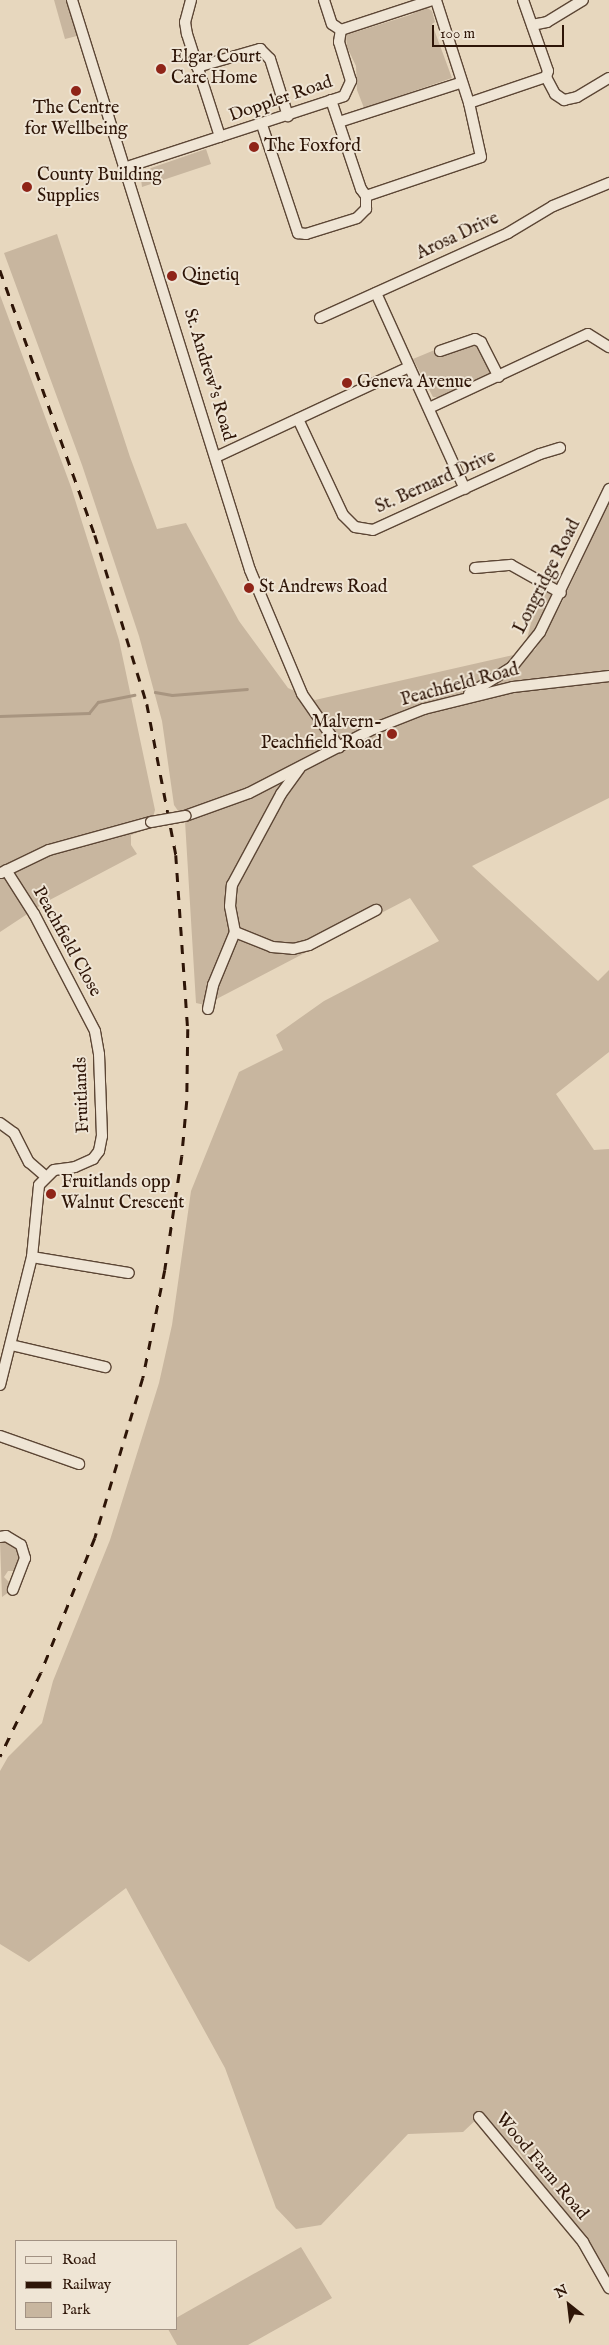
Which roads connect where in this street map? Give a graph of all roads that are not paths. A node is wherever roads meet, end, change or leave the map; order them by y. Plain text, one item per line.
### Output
1 (73, 0) edge
2 (191, 0) edge
3 (324, 0) edge
4 (434, 0) edge
5 (523, 0) edge
6 (583, 0) edge
7 (532, 25) junction
8 (341, 30) junction
9 (197, 67) junction
10 (546, 77) junction
11 (609, 78) edge
12 (460, 83) junction
13 (331, 100) junction
14 (469, 103) junction
15 (288, 116) junction
16 (339, 122) junction
17 (262, 124) junction
18 (220, 138) junction
19 (127, 167) junction
20 (609, 183) edge
21 (366, 196) junction
22 (376, 293) junction
23 (320, 318) dead end
24 (609, 347) edge
25 (440, 351) dead end
26 (409, 367) junction
27 (499, 377) junction
28 (429, 408) junction
29 (298, 419) junction
30 (560, 448) dead end
31 (216, 457) junction
32 (465, 488) junction
33 (609, 489) edge
34 (475, 568) dead end
35 (561, 593) junction
36 (609, 676) edge
37 (454, 701) junction
38 (339, 747) junction
39 (301, 767) junction
40 (3, 872) edge
41 (376, 910) dead end
42 (235, 932) junction
43 (208, 1009) dead end
44 (95, 1031) joint
45 (0, 1123) edge
46 (45, 1176) junction
47 (32, 1257) junction
48 (129, 1273) dead end
49 (11, 1344) junction
50 (3, 1362) edge
51 (105, 1368) dead end
52 (0, 1384) edge
53 (0, 1436) edge
54 (79, 1464) dead end
55 (0, 1537) edge
56 (13, 1590) dead end
57 (479, 2117) dead end
58 (609, 2288) edge

1 - 19 street, St. Andrew's Road
2 - 9 street
3 - 8 street
4 - 8 street
4 - 12 street
5 - 7 street
6 - 7 street
7 - 10 street
8 - 13 street, Doppler Road
9 - 15 street
9 - 18 street
10 - 11 street
10 - 14 street
12 - 14 street
12 - 16 street
13 - 15 street, Doppler Road
13 - 16 street
14 - 21 street
15 - 17 street, Doppler Road
16 - 21 street
17 - 18 street, Doppler Road
17 - 21 street
18 - 19 street, Doppler Road
19 - 31 street, St. Andrew's Road
20 - 22 street, Arosa Drive
22 - 23 street, Arosa Drive
22 - 26 street
24 - 27 street
25 - 27 street
26 - 28 street
26 - 29 street
27 - 28 street
28 - 32 street
29 - 31 street
29 - 32 street, St. Bernard Drive
30 - 32 street, St. Bernard Drive
31 - 38 street, St. Andrew's Road
33 - 35 street, Longridge Road
34 - 35 street
35 - 37 street, Longridge Road
36 - 37 street, Peachfield Road
37 - 38 street, Peachfield Road
38 - 39 street, Peachfield Road
39 - 40 street, Peachfield Road, bridge
39 - 42 street, Peachfield Road
40 - 44 street, Peachfield Close
41 - 42 street
42 - 43 street
44 - 46 street, Fruitlands
45 - 46 street
46 - 47 street
47 - 48 street
47 - 49 street
49 - 50 street
49 - 51 street
50 - 52 street
53 - 54 street
55 - 56 street
57 - 58 street, Wood Farm Road

